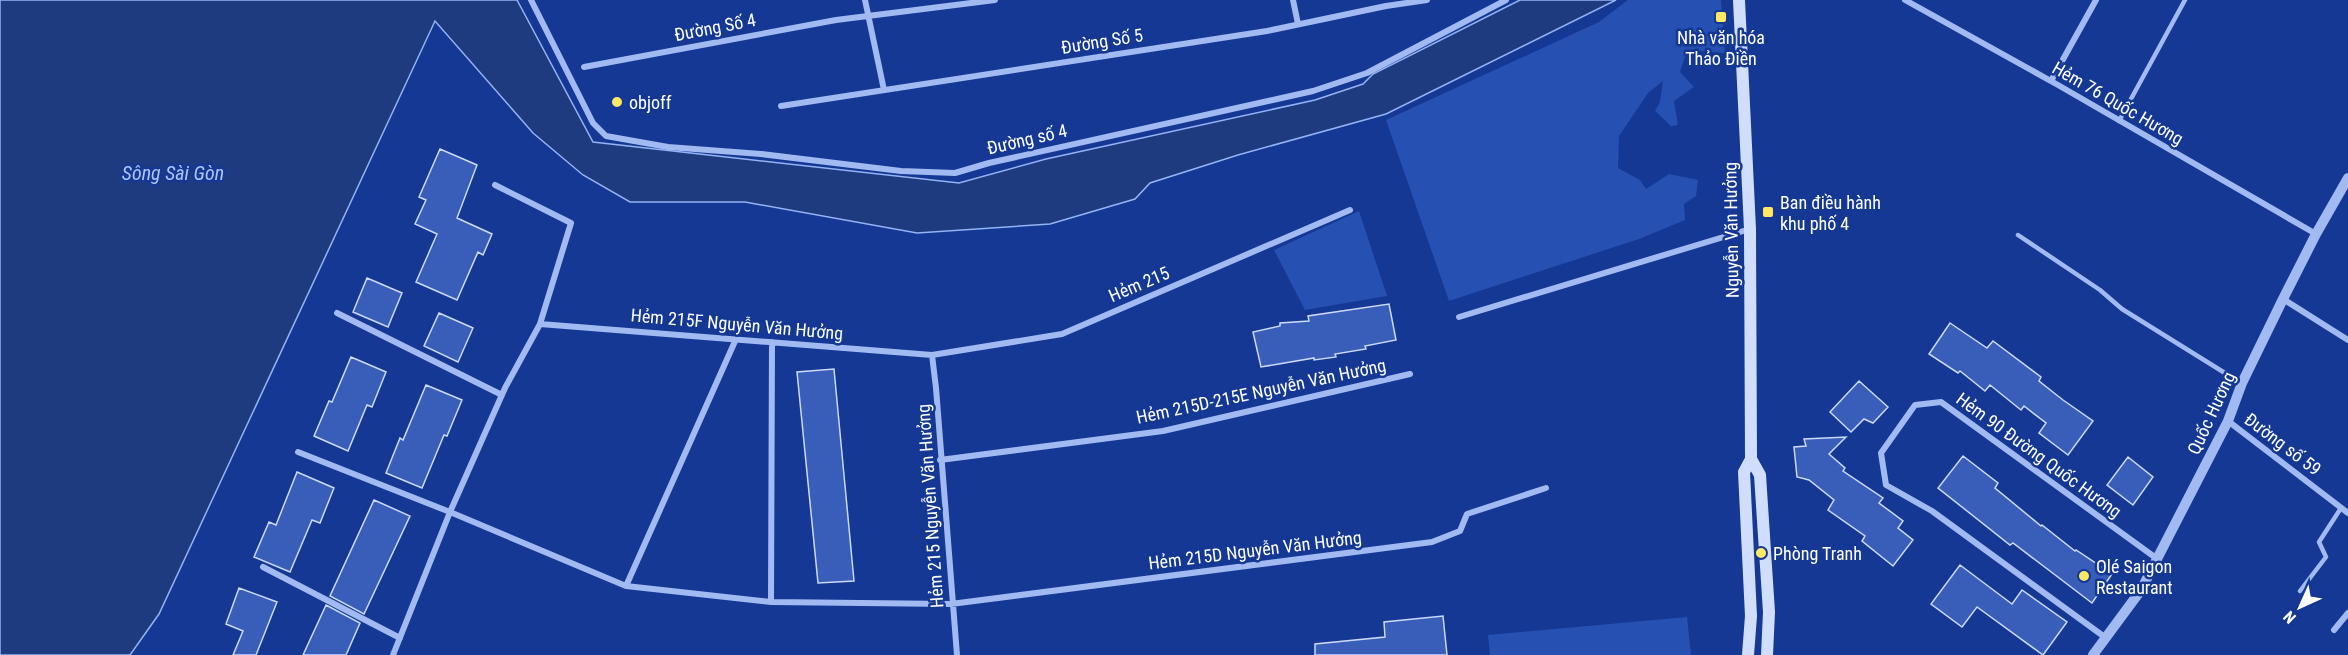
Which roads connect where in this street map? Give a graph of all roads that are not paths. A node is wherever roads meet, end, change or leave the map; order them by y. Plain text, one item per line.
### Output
1 (531, 0) edge
2 (865, 0) edge
3 (995, 0) edge
4 (1293, 0) edge
5 (1427, 0) edge
6 (1506, 0) edge
7 (1739, 0) edge
8 (1905, 0) edge
9 (2097, 0) edge
10 (2185, 0) edge
11 (868, 16) junction
12 (1298, 24) junction
13 (584, 67) dead end
14 (2051, 81) junction
15 (884, 90) junction
16 (781, 106) dead end
17 (2119, 121) junction
18 (2348, 178) edge
19 (495, 186) dead end
20 (1350, 210) dead end
21 (1750, 229) junction
22 (2316, 234) junction
23 (2018, 235) dead end
24 (2283, 299) junction
25 (337, 313) dead end
26 (1459, 317) dead end
27 (540, 324) junction
28 (736, 339) junction
29 (2348, 340) edge
30 (772, 342) junction
31 (932, 355) junction
32 (1410, 374) dead end
33 (2242, 383) junction
34 (502, 395) junction
35 (2228, 421) junction
36 (298, 452) dead end
37 (1751, 459) junction
38 (940, 460) junction
39 (1546, 488) dead end
40 (2341, 508) junction
41 (450, 512) junction
42 (2348, 513) edge
43 (2156, 558) junction
44 (263, 567) dead end
45 (626, 586) junction
46 (2300, 591) dead end
47 (771, 602) junction
48 (951, 604) junction
49 (2348, 613) edge
50 (2334, 630) dead end
51 (400, 638) junction
52 (2106, 638) junction
53 (393, 655) edge
54 (957, 655) edge
55 (1748, 655) edge
56 (1767, 655) edge
57 (2094, 655) edge

1 - 6 street, Đường số 4
2 - 11 street
3 - 11 street, Đường Số 4
4 - 12 street
5 - 12 street, Đường Số 5
7 - 21 main road, Nguyễn Văn Hưởng
8 - 14 street, Hẻm 76 Quốc Hương
9 - 14 street
10 - 17 lane
11 - 13 street, Đường Số 4
11 - 15 street
12 - 15 street, Đường Số 5
14 - 17 street, Hẻm 76 Quốc Hương
15 - 16 street, Đường Số 5
17 - 22 street, Hẻm 76 Quốc Hương
18 - 22 street, Quốc Hương
19 - 27 street
20 - 31 street, Hẻm 215
21 - 26 street
21 - 37 main road, Nguyễn Văn Hưởng
22 - 24 street, Quốc Hương
23 - 33 lane
24 - 29 street
24 - 33 street, Quốc Hương
25 - 34 street
27 - 28 street, Hẻm 215F Nguyễn Văn Hưởng
27 - 34 street
28 - 30 street, Hẻm 215F Nguyễn Văn Hưởng
28 - 45 street
30 - 31 street, Hẻm 215F Nguyễn Văn Hưởng
30 - 47 street
31 - 38 street, Hẻm 215 Nguyễn Văn Hưởng
32 - 38 street, Hẻm 215D-215E Nguyễn Văn Hưởng
33 - 35 street, Quốc Hương
34 - 41 street
35 - 40 street, Đường số 59
35 - 43 street, Quốc Hương
36 - 41 street, Hẻm 215D Nguyễn Văn Hưởng
37 - 55 main road, Nguyễn Văn Hưởng
37 - 56 main road, Nguyễn Văn Hưởng
38 - 48 street, Hẻm 215 Nguyễn Văn Hưởng
39 - 48 street, Hẻm 215D Nguyễn Văn Hưởng
40 - 42 street, Đường số 59
40 - 46 lane
41 - 45 street, Hẻm 215D Nguyễn Văn Hưởng
41 - 51 street
43 - 52 street, Quốc Hương
43 - 52 street, Hẻm 90 Đường Quốc Hương
44 - 51 street
45 - 47 street, Hẻm 215D Nguyễn Văn Hưởng
47 - 48 street, Hẻm 215D Nguyễn Văn Hưởng
48 - 54 street, Hẻm 215 Nguyễn Văn Hưởng
49 - 50 street
51 - 53 street
52 - 57 street, Quốc Hương

